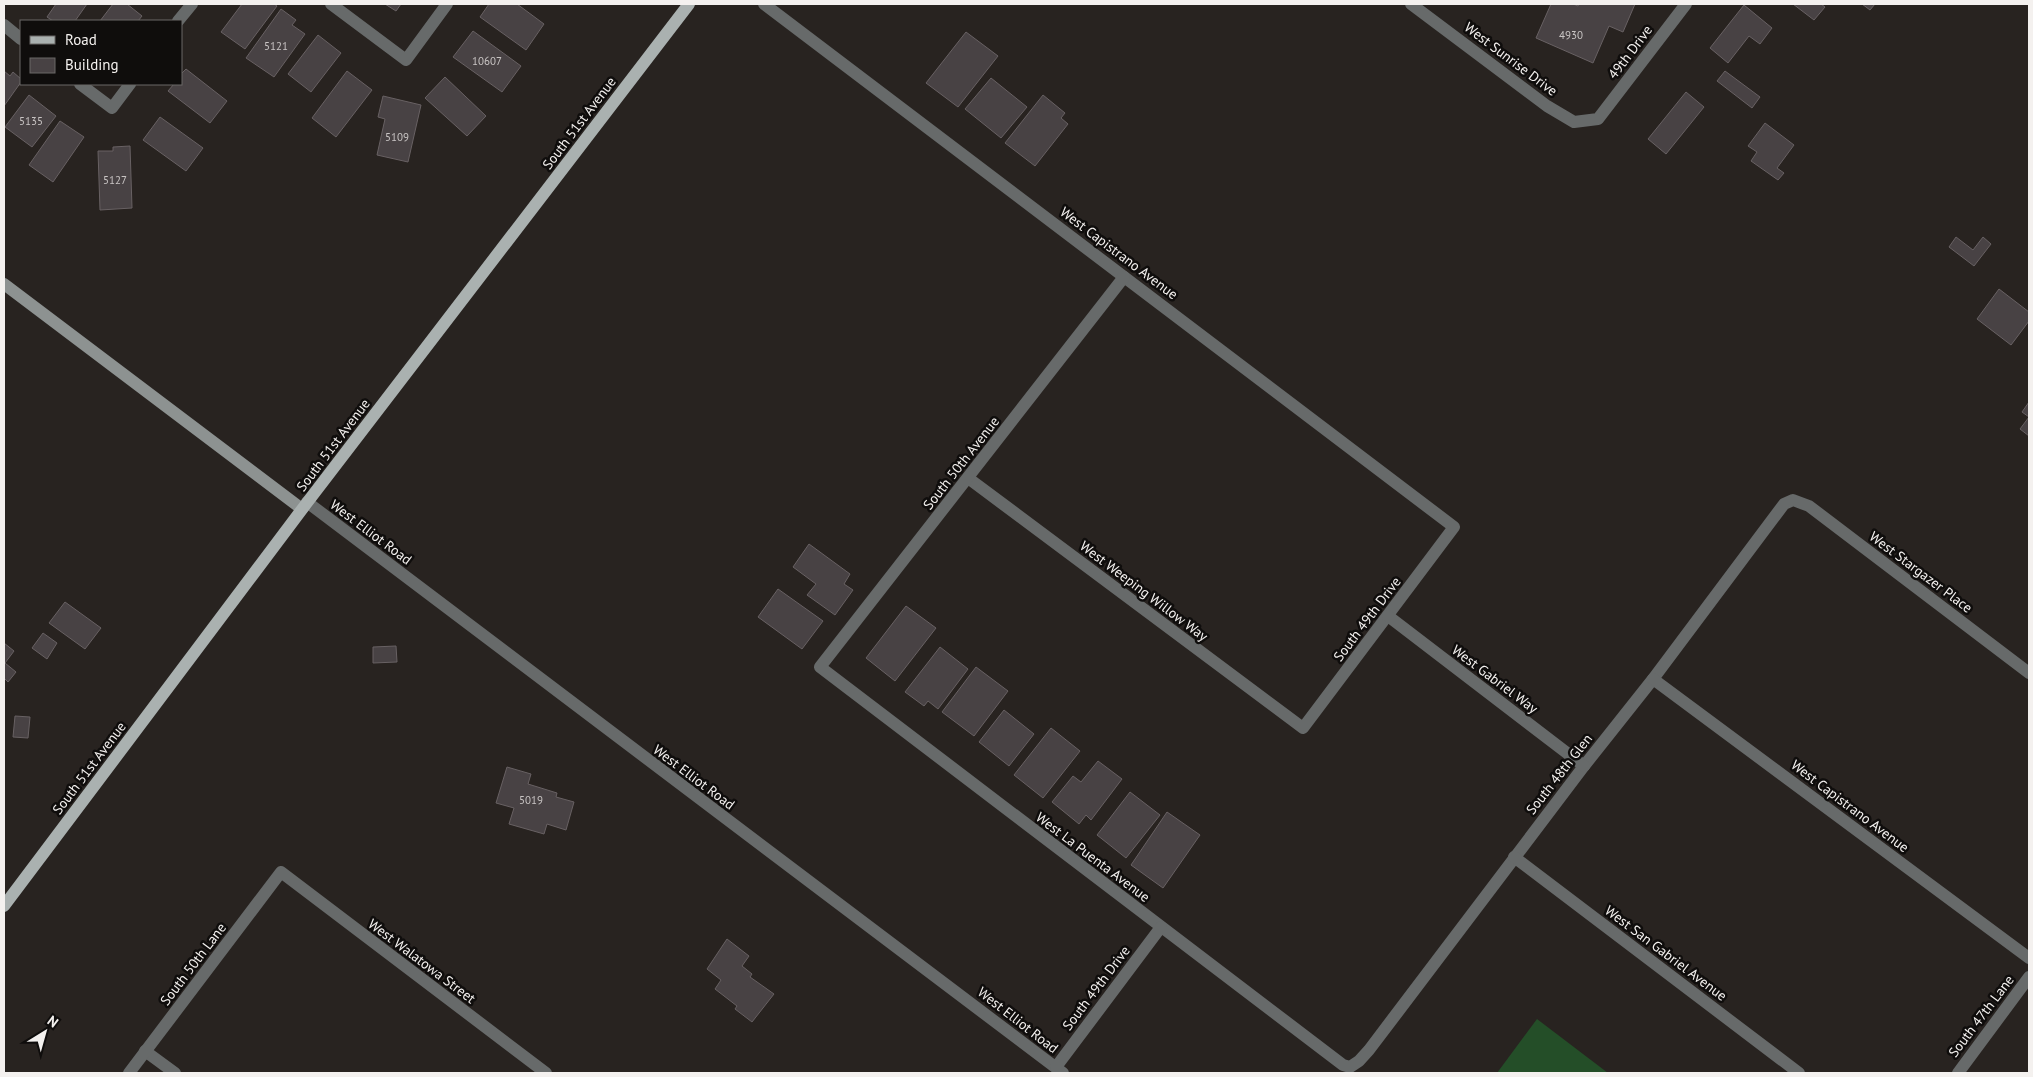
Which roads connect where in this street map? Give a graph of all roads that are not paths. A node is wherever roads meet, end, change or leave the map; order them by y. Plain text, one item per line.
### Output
1 (192, 4) edge
2 (331, 4) edge
3 (447, 4) edge
4 (689, 4) edge
5 (764, 4) edge
6 (1412, 4) edge
7 (1686, 4) edge
8 (179, 20) edge
9 (4, 25) edge
10 (20, 38) edge
11 (81, 85) edge
12 (129, 85) edge
13 (1598, 119) joint
14 (1124, 277) junction
15 (4, 284) edge
16 (968, 478) junction
17 (1793, 500) joint
18 (305, 506) junction
19 (1454, 527) joint
20 (1388, 616) junction
21 (820, 667) joint
22 (2029, 673) edge
23 (1654, 678) junction
24 (1303, 728) joint
25 (1584, 766) junction
26 (1514, 857) junction
27 (281, 872) joint
28 (4, 906) edge
29 (1161, 927) junction
30 (2029, 958) edge
31 (2029, 977) edge
32 (145, 1051) junction
33 (1350, 1067) joint
34 (1060, 1070) edge
35 (129, 1073) edge
36 (175, 1073) edge
37 (546, 1073) edge
38 (1799, 1073) edge
39 (1958, 1073) edge

1 - 8 street
2 - 3 street
4 - 18 main road, South 51st Avenue
5 - 14 street, West Capistrano Avenue
6 - 13 street, West Sunrise Drive
7 - 13 street, 49th Drive
9 - 10 street
11 - 12 street
14 - 16 street, South 50th Avenue
14 - 19 street, West Capistrano Avenue
15 - 18 main road, West Elliot Road
16 - 21 street, South 50th Avenue
16 - 24 street, West Weeping Willow Way
17 - 22 street, West Stargazer Place
17 - 23 street, South 48th Glen
18 - 28 main road, South 51st Avenue
18 - 34 street, West Elliot Road
19 - 20 street, South 49th Drive
20 - 24 street, South 49th Drive
20 - 25 street, West Gabriel Way
21 - 29 street, West La Puenta Avenue
23 - 25 street, South 48th Glen
23 - 30 street, West Capistrano Avenue
25 - 26 street, South 48th Glen
26 - 33 street, South 48th Glen
26 - 38 street, West San Gabriel Avenue
27 - 32 street, South 50th Lane
27 - 37 street, West Walatowa Street
29 - 33 street, West La Puenta Avenue
29 - 34 street, South 49th Drive
31 - 39 street, South 47th Lane
32 - 35 street, South 50th Lane
32 - 36 street

